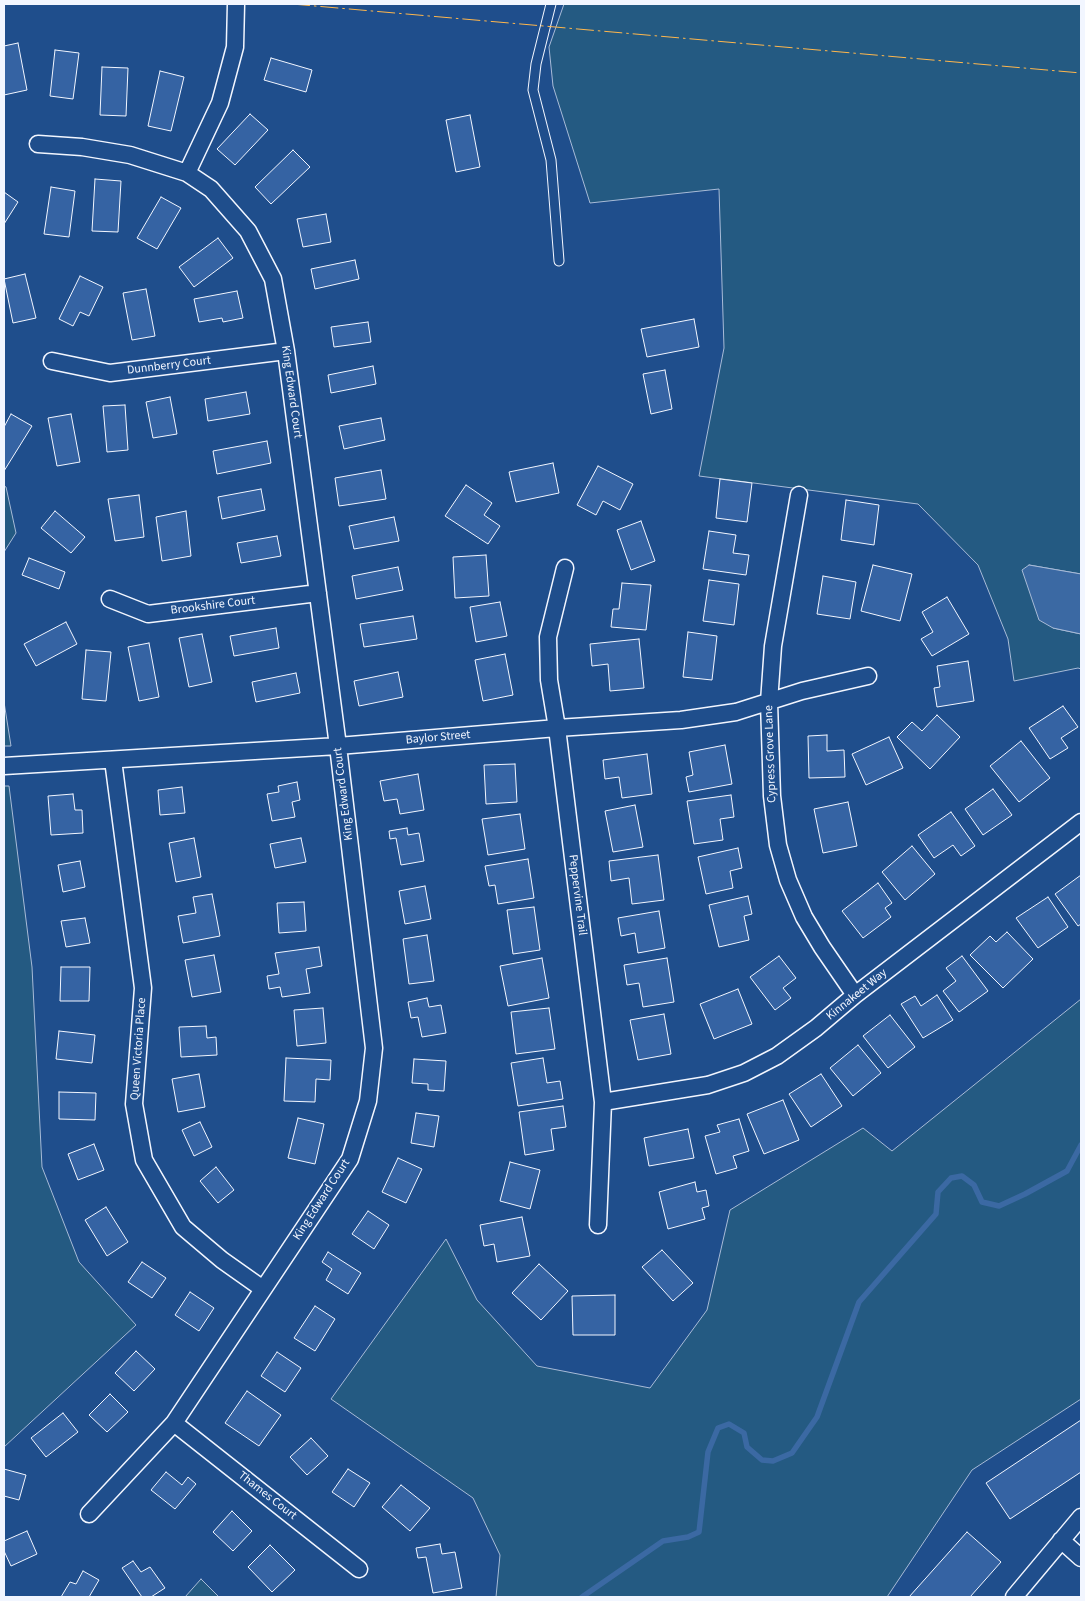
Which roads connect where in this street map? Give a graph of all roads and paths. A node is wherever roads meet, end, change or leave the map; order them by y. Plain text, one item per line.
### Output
1 (236, 4) edge
2 (551, 4) edge
3 (38, 144) dead end
4 (186, 173) junction
5 (559, 261) dead end
6 (286, 351) junction
7 (52, 361) dead end
8 (799, 495) dead end
9 (565, 568) dead end
10 (318, 593) junction
11 (110, 599) dead end
12 (868, 676) dead end
13 (769, 702) junction
14 (557, 728) junction
15 (338, 746) junction
16 (113, 760) junction
17 (4, 766) edge
18 (1081, 822) edge
19 (855, 995) junction
20 (603, 1102) junction
21 (598, 1225) dead end
22 (263, 1289) junction
23 (174, 1423) junction
24 (90, 1514) dead end
25 (1081, 1517) edge
26 (1061, 1540) junction
27 (1081, 1558) edge
28 (359, 1569) dead end
29 (1014, 1597) edge

1 - 4 street
2 - 5 lane
3 - 4 street, King Edward Court
4 - 6 street, King Edward Court
6 - 7 street, Dunnberry Court
6 - 10 street, King Edward Court
8 - 13 street, Cypress Grove Lane
9 - 14 street, Peppervine Trail
10 - 11 street, Brookshire Court
10 - 15 street, King Edward Court
12 - 13 street, Baylor Street
13 - 14 street, Baylor Street
13 - 19 street, Cypress Grove Lane
14 - 15 street, Baylor Street
14 - 20 street, Peppervine Trail
15 - 16 street, Baylor Street
15 - 22 street, King Edward Court
16 - 17 street, Baylor Street
16 - 22 street, Queen Victoria Place
18 - 19 street, Kinnakeet Way
19 - 20 street, Kinnakeet Way
20 - 21 street, Peppervine Trail
22 - 23 street, King Edward Court
23 - 24 street, King Edward Court
23 - 28 street, Thames Court
25 - 26 street
26 - 27 street
26 - 29 street

